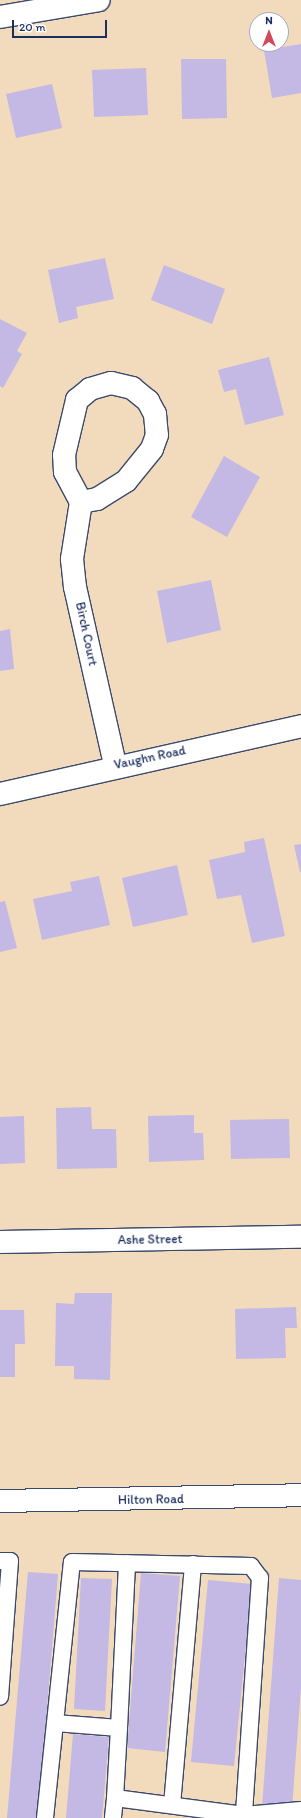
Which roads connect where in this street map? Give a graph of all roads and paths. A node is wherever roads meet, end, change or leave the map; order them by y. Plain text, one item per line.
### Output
1 (99, 0) edge
2 (0, 17) edge
3 (81, 502) junction
4 (301, 726) edge
5 (114, 766) junction
6 (0, 794) edge
7 (301, 1238) edge
8 (0, 1242) edge
9 (301, 1495) edge
10 (0, 1501) edge
11 (0, 1561) edge
12 (127, 1563) junction
13 (193, 1564) junction
14 (0, 1697) edge
15 (55, 1723) junction
16 (119, 1728) junction
17 (114, 1798) junction
18 (172, 1805) junction
19 (301, 1810) edge
20 (244, 1816) edge
21 (45, 1818) edge
22 (113, 1818) edge

1 - 2 street
3 - 3 street
3 - 5 street, Birch Court
4 - 5 street, Vaughn Road
5 - 6 street, Vaughn Road
7 - 8 street, Ashe Street
9 - 10 street, Hilton Road
11 - 14 lane
12 - 13 lane
12 - 15 lane
12 - 16 lane
13 - 18 lane
13 - 20 lane
15 - 16 lane
15 - 21 lane
16 - 17 lane
17 - 18 lane
17 - 22 lane
18 - 20 lane
19 - 20 lane

